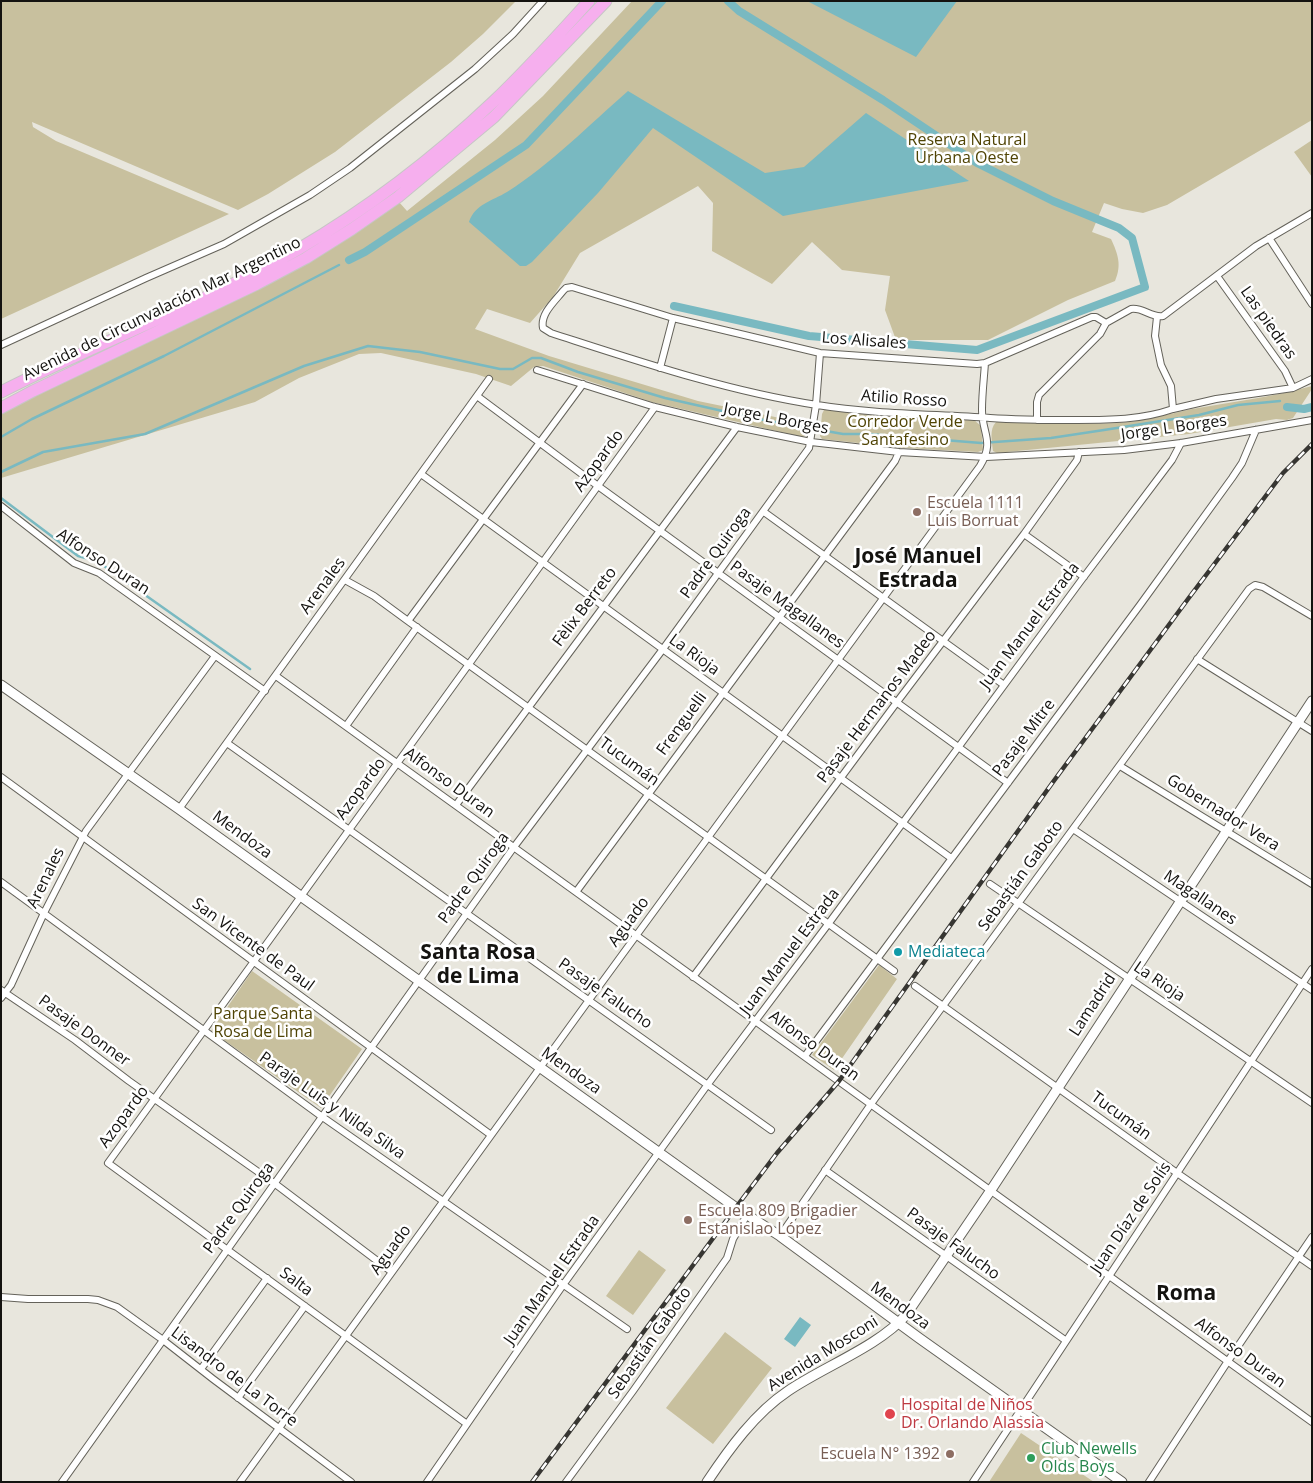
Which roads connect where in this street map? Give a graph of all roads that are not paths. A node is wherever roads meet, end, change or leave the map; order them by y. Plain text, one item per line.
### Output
1 (543, 1) edge
2 (590, 1) edge
3 (606, 1) edge
4 (1312, 213) edge
5 (1269, 238) junction
6 (1217, 276) junction
7 (1312, 304) edge
8 (1157, 316) junction
9 (673, 318) junction
10 (1106, 323) junction
11 (546, 331) joint
12 (1, 345) edge
13 (820, 353) junction
14 (985, 363) junction
15 (660, 368) junction
16 (537, 370) dead end
17 (489, 379) dead end
18 (1312, 379) edge
19 (583, 384) junction
20 (1293, 388) junction
21 (1, 392) edge
22 (478, 396) junction
23 (816, 405) junction
24 (655, 407) junction
25 (1, 408) edge
26 (1173, 409) junction
27 (983, 418) junction
28 (1037, 420) junction
29 (1312, 420) edge
30 (737, 427) junction
31 (1256, 430) junction
32 (540, 442) junction
33 (811, 442) junction
34 (1180, 443) junction
35 (900, 452) junction
36 (1079, 452) junction
37 (987, 453) junction
38 (421, 474) junction
39 (598, 486) junction
40 (1, 506) edge
41 (764, 512) junction
42 (483, 519) junction
43 (659, 530) junction
44 (1024, 534) junction
45 (825, 555) junction
46 (542, 562) junction
47 (719, 572) junction
48 (1084, 577) junction
49 (345, 580) junction
50 (883, 598) junction
51 (604, 606) junction
52 (780, 616) junction
53 (1312, 616) edge
54 (408, 621) junction
55 (417, 627) junction
56 (944, 642) junction
57 (663, 649) junction
58 (215, 656) junction
59 (838, 659) junction
60 (1197, 659) junction
61 (468, 664) junction
62 (276, 676) junction
63 (1, 685) edge
64 (1004, 685) junction
65 (265, 691) junction
66 (722, 692) junction
67 (1312, 701) edge
68 (897, 702) junction
69 (528, 707) junction
70 (1298, 722) junction
71 (346, 726) junction
72 (1312, 731) edge
73 (782, 736) junction
74 (227, 743) junction
75 (958, 747) junction
76 (587, 750) junction
77 (397, 762) junction
78 (1120, 766) junction
79 (129, 773) junction
80 (1, 776) edge
81 (840, 778) junction
82 (1008, 782) junction
83 (648, 793) junction
84 (456, 805) junction
85 (179, 809) junction
86 (903, 823) junction
87 (349, 829) junction
88 (1073, 829) junction
89 (1226, 831) junction
90 (82, 837) junction
91 (708, 837) junction
92 (514, 847) junction
93 (951, 858) junction
94 (766, 879) junction
95 (1, 882) edge
96 (990, 884) dead end
97 (1312, 884) edge
98 (576, 892) junction
99 (300, 896) junction
100 (1180, 902) junction
101 (1018, 903) junction
102 (466, 912) junction
103 (44, 913) junction
104 (829, 923) junction
105 (636, 935) junction
106 (877, 958) junction
107 (253, 962) junction
108 (1312, 969) edge
109 (894, 971) dead end
110 (693, 977) junction
111 (1129, 978) junction
112 (418, 980) junction
113 (1302, 984) junction
114 (914, 986) dead end
115 (1312, 990) edge
116 (3, 994) edge
117 (589, 1000) junction
118 (944, 1006) junction
119 (756, 1021) junction
120 (203, 1030) junction
121 (370, 1047) junction
122 (805, 1056) junction
123 (1250, 1061) junction
124 (540, 1067) junction
125 (708, 1084) junction
126 (1058, 1087) junction
127 (154, 1099) junction
128 (1312, 1103) edge
129 (871, 1104) junction
130 (321, 1116) junction
131 (772, 1130) dead end
132 (491, 1135) junction
133 (660, 1152) junction
134 (108, 1162) joint
135 (825, 1170) junction
136 (1177, 1173) junction
137 (274, 1183) junction
138 (991, 1190) junction
139 (443, 1201) junction
140 (747, 1215) junction
141 (780, 1236) junction
142 (1312, 1237) edge
143 (227, 1248) junction
144 (947, 1257) junction
145 (1299, 1257) junction
146 (1312, 1266) edge
147 (392, 1272) junction
148 (1109, 1274) junction
149 (267, 1278) junction
150 (563, 1285) junction
151 (1, 1297) edge
152 (305, 1306) junction
153 (899, 1324) junction
154 (627, 1329) dead end
155 (346, 1335) junction
156 (164, 1340) junction
157 (1065, 1340) junction
158 (1228, 1361) junction
159 (201, 1369) junction
160 (238, 1398) junction
161 (1020, 1410) junction
162 (1312, 1422) edge
163 (467, 1424) junction
164 (279, 1428) junction
165 (62, 1482) edge
166 (240, 1482) edge
167 (351, 1482) edge
168 (427, 1482) edge
169 (566, 1482) edge
170 (707, 1482) edge
171 (973, 1482) edge
172 (1122, 1482) edge
173 (1149, 1482) edge

1 - 12 street
2 - 21 highway, Avenida de Circunvalación Mar Argentino
3 - 25 highway, Avenida de Circunvalación Mar Argentino
4 - 5 street
5 - 6 street
5 - 7 street
6 - 8 street
6 - 20 street, Las piedras
8 - 10 street
8 - 26 street
9 - 11 street, Los Alisales
9 - 13 street, Los Alisales
9 - 15 street
10 - 14 street, Los Alisales
10 - 28 street
11 - 15 street, Atilio Rosso
13 - 14 street, Los Alisales
13 - 23 street, Padre Quiroga
14 - 27 street
15 - 23 street, Atilio Rosso
16 - 19 street, Jorge L Borges
17 - 22 street, Arenales
18 - 20 street, Atilio Rosso
19 - 24 street, Jorge L Borges
19 - 32 street
20 - 26 street, Atilio Rosso
22 - 32 street, Pasaje Magallanes
22 - 38 street, Arenales
23 - 27 street, Atilio Rosso
23 - 33 street, Padre Quiroga
24 - 30 street, Jorge L Borges
24 - 39 street, Azopardo
26 - 28 street, Atilio Rosso
27 - 28 street, Atilio Rosso
27 - 37 street
29 - 31 street, Jorge L Borges
30 - 33 street, Jorge L Borges
30 - 43 street, Fèlix Berreto
31 - 34 street, Jorge L Borges
31 - 82 street, Pasaje Mitre
32 - 39 street, Pasaje Magallanes
32 - 42 street
33 - 35 street, Jorge L Borges
33 - 41 street, Padre Quiroga
34 - 36 street, Jorge L Borges
34 - 48 street, Juan Manuel Estrada
35 - 37 street, Jorge L Borges
35 - 45 street, Frenguelli
36 - 37 street, Jorge L Borges
36 - 44 street, Pasaje Hermanos Madeo
37 - 50 street, Aguado
38 - 42 street, La Rioja
38 - 49 street, Arenales
39 - 43 street, Pasaje Magallanes
39 - 46 street, Azopardo
40 - 58 street, Alfonso Duran
41 - 45 street
41 - 47 street, Padre Quiroga
42 - 46 street, La Rioja
42 - 54 street
43 - 47 street, Pasaje Magallanes
43 - 51 street, Fèlix Berreto
44 - 48 street
44 - 56 street, Pasaje Hermanos Madeo
45 - 50 street
45 - 52 street, Frenguelli
46 - 51 street, La Rioja
46 - 61 street, Azopardo
47 - 52 street, Pasaje Magallanes
47 - 57 street, Padre Quiroga
48 - 64 street, Juan Manuel Estrada
49 - 54 street, Tucumán
49 - 62 street, Arenales
50 - 56 street
50 - 59 street, Aguado
51 - 57 street, La Rioja
51 - 69 street, Fèlix Berreto
52 - 59 street, Pasaje Magallanes
52 - 66 street, Frenguelli
53 - 60 street, Sebastián Gaboto
54 - 55 street, Tucumán
55 - 61 street, Tucumán
55 - 71 street
56 - 64 street
56 - 68 street, Pasaje Hermanos Madeo
57 - 66 street, La Rioja
57 - 76 street, Padre Quiroga
58 - 65 street, Alfonso Duran
58 - 79 street, Arenales
59 - 68 street, Pasaje Magallanes
59 - 73 street, Aguado
60 - 70 street
60 - 78 street, Sebastián Gaboto
61 - 69 street, Tucumán
61 - 77 street, Azopardo
62 - 65 street, Arenales
62 - 71 street, Alfonso Duran
63 - 79 street, Mendoza
64 - 75 street, Juan Manuel Estrada
65 - 74 street, Arenales
66 - 73 street, La Rioja
66 - 83 street, Frenguelli
67 - 70 street, Lamadrid
68 - 75 street, Pasaje Magallanes
68 - 81 street, Pasaje Hermanos Madeo
69 - 76 street, Tucumán
69 - 84 street, Fèlix Berreto
70 - 72 street
70 - 89 street, Lamadrid
71 - 77 street, Alfonso Duran
73 - 81 street, La Rioja
73 - 91 street, Aguado
74 - 85 street, Arenales
74 - 87 street, Pasaje Falucho
75 - 82 street, Pasaje Magallanes
75 - 86 street, Juan Manuel Estrada
76 - 83 street, Tucumán
76 - 92 street, Padre Quiroga
77 - 84 street, Alfonso Duran
77 - 87 street, Azopardo
78 - 88 street, Sebastián Gaboto
78 - 89 street, Gobernador Vera
79 - 85 street, Mendoza
79 - 90 street, Arenales
80 - 90 street, San Vicente de Paul
81 - 86 street, La Rioja
81 - 94 street, Pasaje Hermanos Madeo
82 - 93 street, Pasaje Mitre
83 - 91 street, Tucumán
83 - 98 street, Frenguelli
84 - 92 street, Alfonso Duran
85 - 99 street, Mendoza
86 - 93 street, La Rioja
86 - 104 street, Juan Manuel Estrada
87 - 99 street, Azopardo
87 - 102 street, Pasaje Falucho
88 - 100 street, Magallanes
88 - 101 street, Sebastián Gaboto
89 - 97 street, Gobernador Vera
89 - 100 street, Lamadrid
90 - 103 street, Arenales
90 - 107 street, San Vicente de Paul
91 - 94 street, Tucumán
91 - 105 street, Aguado
92 - 98 street, Alfonso Duran
92 - 102 street, Padre Quiroga
93 - 106 street, Pasaje Mitre
94 - 104 street, Tucumán
94 - 110 street, Pasaje Hermanos Madeo
95 - 103 street, Paraje Luis y Nilda Silva
96 - 101 street, La Rioja
98 - 105 street, Alfonso Duran
99 - 107 street, Azopardo
99 - 112 street, Mendoza
100 - 111 street, Lamadrid
100 - 113 street, Magallanes
101 - 111 street, La Rioja
101 - 118 street, Sebastián Gaboto
102 - 112 street, Padre Quiroga
102 - 117 street, Pasaje Falucho
103 - 116 street, Arenales
103 - 120 street, Paraje Luis y Nilda Silva
104 - 106 street, Tucumán
104 - 119 street, Juan Manuel Estrada
105 - 110 street, Alfonso Duran
105 - 117 street, Aguado
106 - 109 street, Tucumán
106 - 122 street, Pasaje Mitre
107 - 120 street, Azopardo
107 - 121 street, San Vicente de Paul
108 - 113 street, Juan Díaz de Solís
110 - 119 street, Alfonso Duran
111 - 123 street, La Rioja
111 - 126 street, Lamadrid
112 - 121 street, Padre Quiroga
112 - 124 street, Mendoza
113 - 115 street, Magallanes
113 - 123 street, Juan Díaz de Solís
114 - 118 street, Tucumán
116 - 127 street, Pasaje Donner
117 - 124 street, Aguado
117 - 125 street, Pasaje Falucho
118 - 126 street, Tucumán
118 - 129 street, Sebastián Gaboto
119 - 122 street, Alfonso Duran
119 - 125 street, Juan Manuel Estrada
120 - 127 street, Azopardo
120 - 130 street, Paraje Luis y Nilda Silva
121 - 130 street, Padre Quiroga
121 - 132 street, San Vicente de Paul
122 - 129 street, Alfonso Duran
123 - 128 street, La Rioja
123 - 136 street, Juan Díaz de Solís
124 - 132 street, Aguado
124 - 133 street, Mendoza
125 - 131 street, Pasaje Falucho
125 - 133 street, Juan Manuel Estrada
126 - 136 street, Tucumán
126 - 138 street, Lamadrid
127 - 134 street, Azopardo
127 - 137 street, Pasaje Donner
129 - 135 street, Sebastián Gaboto
129 - 138 street, Alfonso Duran
130 - 137 street, Padre Quiroga
130 - 139 street, Paraje Luis y Nilda Silva
132 - 139 street, Aguado
133 - 140 street, Mendoza
133 - 150 street, Juan Manuel Estrada
134 - 143 street, Salta
135 - 141 street, Sebastián Gaboto
135 - 144 street, Pasaje Falucho
136 - 145 street, Tucumán
136 - 148 street, Juan Díaz de Solís
137 - 143 street, Padre Quiroga
137 - 147 street, Pasaje Donner
138 - 144 street, Lamadrid
138 - 148 street, Alfonso Duran
139 - 147 street, Aguado
139 - 150 street, Paraje Luis y Nilda Silva
140 - 141 street, Mendoza
140 - 169 street, Sebastián Gaboto
141 - 153 street, Mendoza
142 - 145 street
143 - 149 street, Salta
143 - 156 street, Padre Quiroga
144 - 153 street, Lamadrid
144 - 157 street, Pasaje Falucho
145 - 146 street, Tucumán
145 - 158 street
147 - 155 street, Aguado
148 - 157 street, Juan Díaz de Solís
148 - 158 street, Alfonso Duran
149 - 152 street, Salta
149 - 159 street
150 - 154 street, Paraje Luis y Nilda Silva
150 - 163 street, Juan Manuel Estrada
151 - 156 street, Lisandro de La Torre
152 - 155 street, Salta
152 - 160 street
153 - 161 street, Mendoza
153 - 170 street, Avenida Mosconi
155 - 163 street, Salta
155 - 164 street, Aguado
156 - 159 street, Lisandro de La Torre
156 - 165 street, Padre Quiroga
157 - 161 street, Juan Díaz de Solís
158 - 162 street, Alfonso Duran
158 - 173 street
159 - 160 street, Lisandro de La Torre
160 - 164 street, Lisandro de La Torre
161 - 171 street, Juan Díaz de Solís
161 - 172 street, Mendoza
163 - 168 street, Juan Manuel Estrada
164 - 166 street, Aguado
164 - 167 street, Lisandro de La Torre

